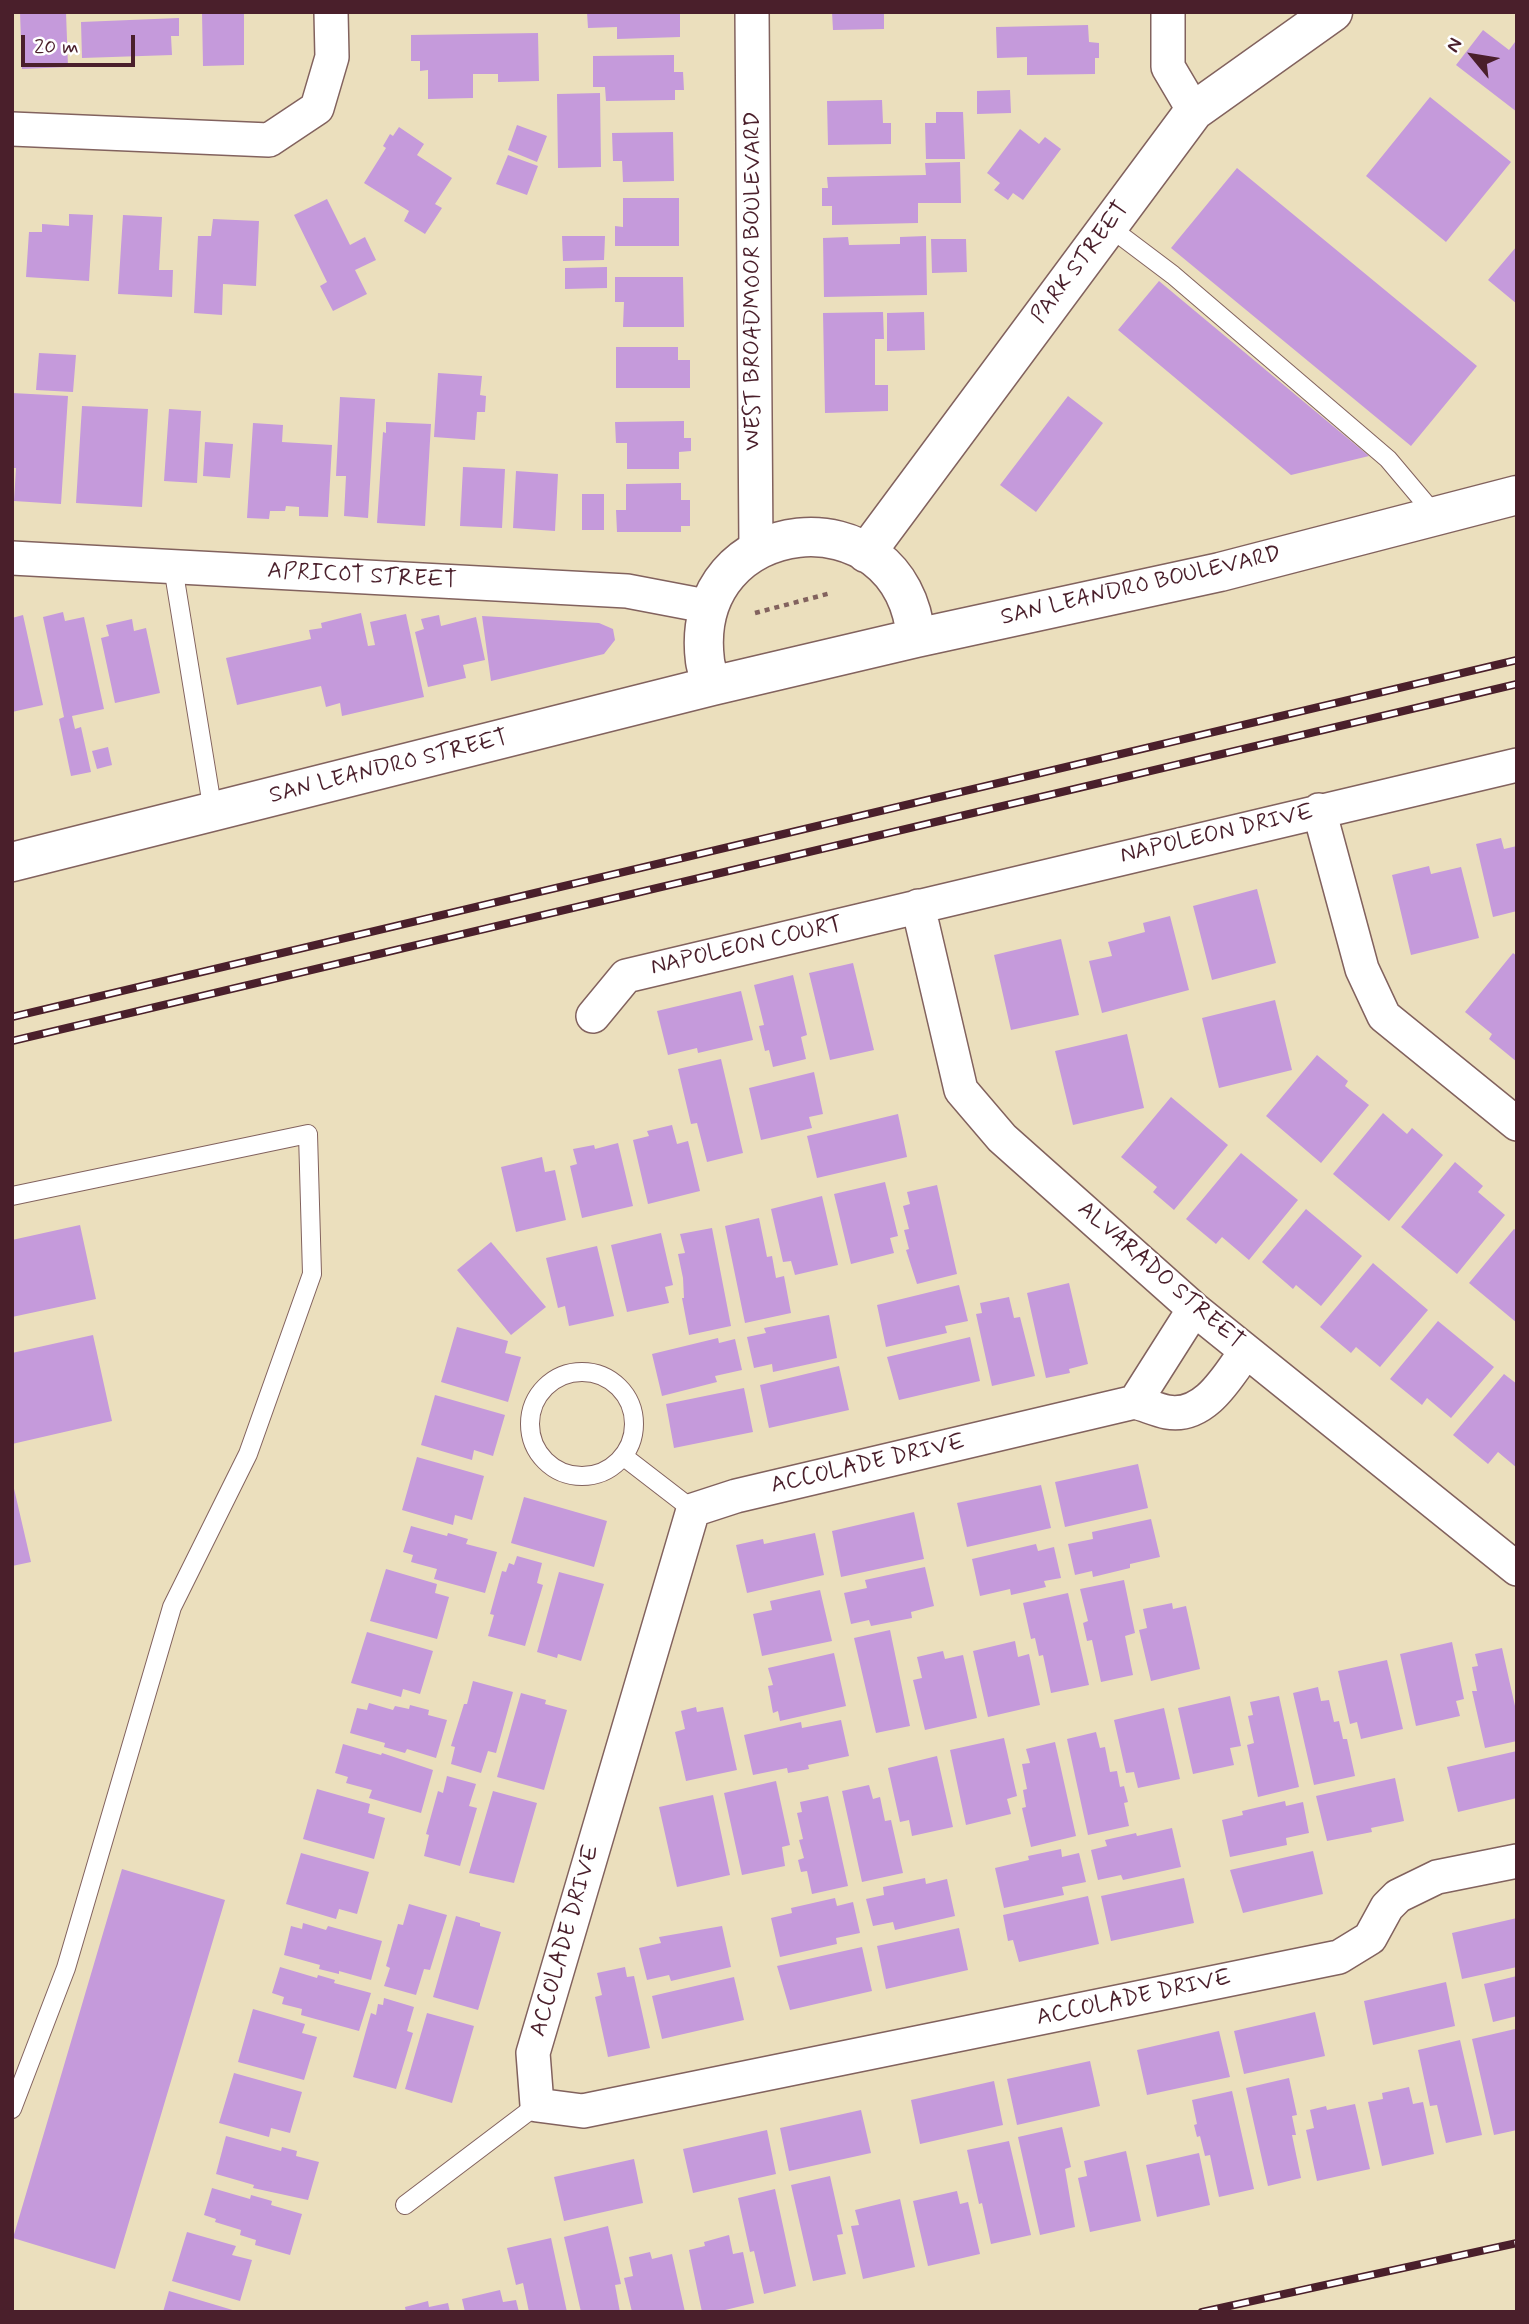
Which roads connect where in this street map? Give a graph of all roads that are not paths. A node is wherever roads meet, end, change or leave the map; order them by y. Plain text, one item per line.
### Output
1 (331, 12) edge
2 (752, 12) edge
3 (1168, 12) edge
4 (1333, 12) edge
5 (1194, 111) junction
6 (12, 129) edge
7 (1108, 226) junction
8 (1517, 495) edge
9 (1436, 516) junction
10 (756, 550) junction
11 (866, 553) junction
12 (12, 558) edge
13 (173, 567) junction
14 (711, 607) junction
15 (916, 638) junction
16 (765, 674) joint
17 (712, 686) junction
18 (1517, 765) edge
19 (1319, 810) junction
20 (213, 812) junction
21 (12, 862) edge
22 (918, 906) junction
23 (593, 1016) dead end
24 (1517, 1124) edge
25 (12, 1196) edge
26 (1194, 1309) junction
27 (1247, 1351) junction
28 (1135, 1402) junction
29 (623, 1456) junction
30 (693, 1510) junction
31 (1517, 1569) edge
32 (1517, 1861) edge
33 (537, 2105) junction
34 (12, 2109) edge
35 (405, 2205) dead end

1 - 6 street
2 - 10 street, WEST BROADMOOR BOULEVARD
3 - 5 street
4 - 5 main road, PARK STREET
5 - 7 main road, PARK STREET
7 - 9 lane
7 - 11 main road, PARK STREET
8 - 9 main road, SAN LEANDRO BOULEVARD
9 - 15 main road, SAN LEANDRO BOULEVARD
10 - 11 main road
10 - 14 main road
11 - 15 main road
12 - 13 street, APRICOT STREET
13 - 14 street, APRICOT STREET
13 - 20 lane
14 - 17 main road
15 - 16 main road, SAN LEANDRO BOULEVARD
16 - 17 main road, SAN LEANDRO STREET
17 - 20 main road, SAN LEANDRO STREET
18 - 19 street, NAPOLEON DRIVE
19 - 22 street, NAPOLEON DRIVE
19 - 24 street
20 - 21 main road, SAN LEANDRO STREET
22 - 23 street, NAPOLEON COURT
22 - 26 street, ALVARADO STREET
25 - 34 lane
26 - 27 street, ALVARADO STREET
26 - 28 street
27 - 28 street
27 - 31 street, ALVARADO STREET
28 - 30 street, ACCOLADE DRIVE
29 - 29 lane
29 - 30 lane
30 - 33 street, ACCOLADE DRIVE
32 - 33 street, ACCOLADE DRIVE
33 - 35 lane

